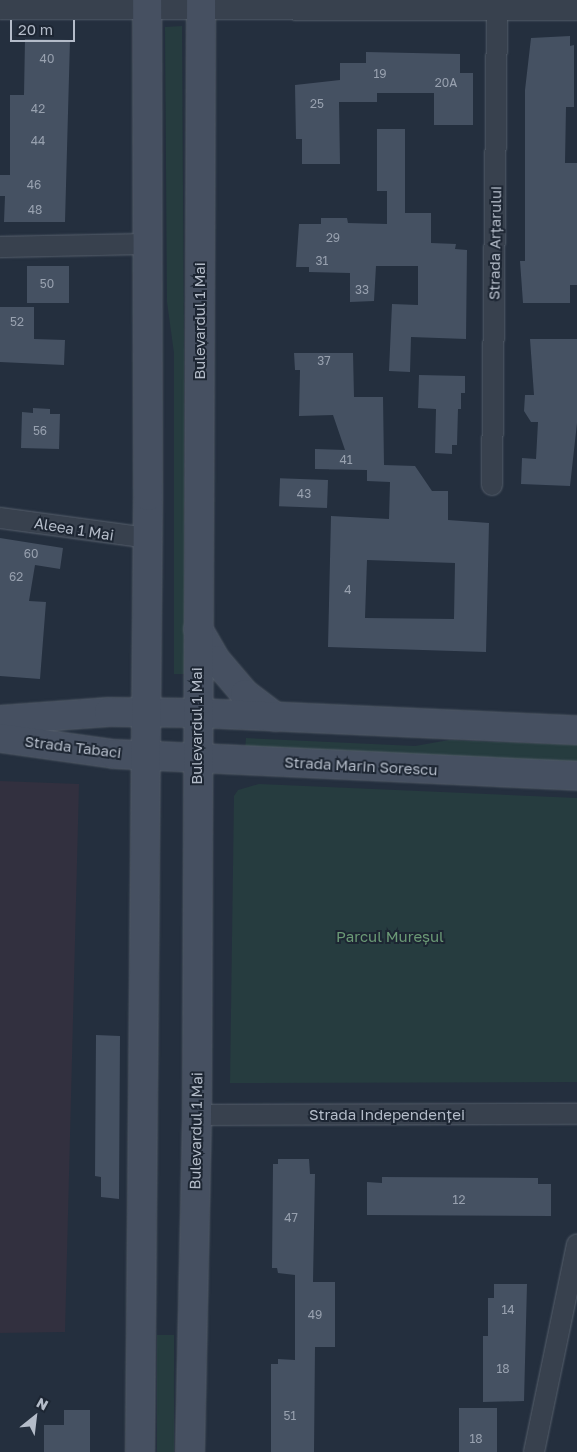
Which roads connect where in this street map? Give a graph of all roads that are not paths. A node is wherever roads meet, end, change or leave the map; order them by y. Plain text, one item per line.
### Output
1 (147, 4) edge
2 (201, 4) edge
3 (497, 4) edge
4 (0, 9) edge
5 (577, 10) edge
6 (146, 244) junction
7 (0, 247) edge
8 (492, 485) dead end
9 (0, 518) edge
10 (147, 538) junction
11 (198, 628) junction
12 (146, 712) junction
13 (198, 713) junction
14 (276, 717) junction
15 (0, 720) edge
16 (577, 730) edge
17 (0, 738) edge
18 (145, 756) junction
19 (197, 757) junction
20 (577, 776) edge
21 (577, 1114) edge
22 (197, 1115) junction
23 (577, 1244) edge
24 (140, 1452) edge
25 (190, 1452) edge
26 (534, 1452) edge

1 - 2 street
1 - 4 street
1 - 6 main road
2 - 3 street
2 - 11 main road, Bulevardul 1 Mai
3 - 5 street
3 - 8 street, Strada Arțarului
6 - 7 street
6 - 10 main road
9 - 10 street, Aleea 1 Mai
10 - 12 main road
11 - 13 main road, Bulevardul 1 Mai
11 - 14 main road
12 - 13 main road, Strada Tabaci
12 - 15 main road, Strada Tabaci
12 - 18 main road
13 - 14 main road
13 - 19 main road, Bulevardul 1 Mai
14 - 16 main road
17 - 18 main road, Strada Tabaci
18 - 19 main road, Strada Marin Sorescu
18 - 24 main road
19 - 20 main road, Strada Marin Sorescu
19 - 22 main road, Bulevardul 1 Mai
21 - 22 street, Strada Independenței
22 - 25 main road, Bulevardul 1 Mai
23 - 26 street

